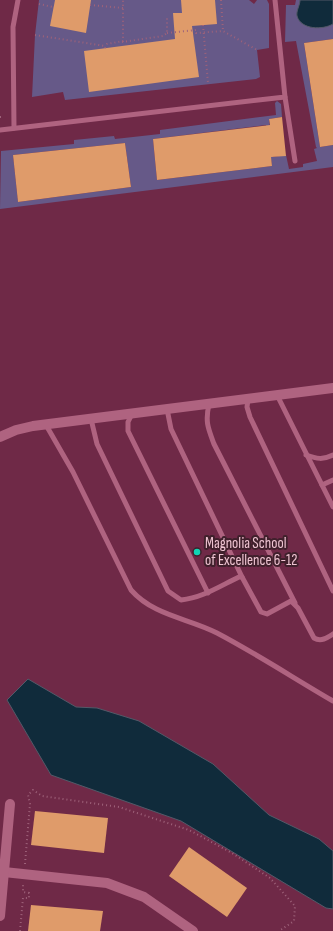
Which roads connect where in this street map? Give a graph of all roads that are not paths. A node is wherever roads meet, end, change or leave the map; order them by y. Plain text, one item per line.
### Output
1 (18, 0) edge
2 (275, 0) edge
3 (285, 97) junction
4 (14, 128) junction
5 (0, 130) edge
6 (295, 161) dead end
7 (333, 388) edge
8 (277, 395) junction
9 (248, 399) junction
10 (209, 404) junction
11 (167, 409) junction
12 (132, 414) junction
13 (91, 419) junction
14 (46, 425) junction
15 (0, 437) edge
16 (306, 455) junction
17 (333, 455) edge
18 (333, 480) edge
19 (322, 485) junction
20 (333, 507) edge
21 (242, 577) junction
22 (333, 591) edge
23 (208, 593) junction
24 (295, 603) junction
25 (333, 634) edge
26 (333, 701) edge
27 (10, 804) dead end
28 (4, 872) junction
29 (0, 916) edge
30 (193, 931) edge

1 - 4 lane
2 - 3 lane
3 - 4 lane
3 - 6 lane
4 - 5 lane
7 - 8 street
8 - 9 street
8 - 16 lane
9 - 10 street
9 - 22 lane
10 - 11 street
10 - 24 lane
11 - 12 street
11 - 21 lane
12 - 13 street
12 - 23 lane
13 - 14 street
13 - 23 lane
14 - 15 street
14 - 26 lane
16 - 17 lane
16 - 19 lane
18 - 19 lane
19 - 20 lane
21 - 23 lane
21 - 24 lane
24 - 25 lane
27 - 28 street
28 - 29 street
28 - 30 street

